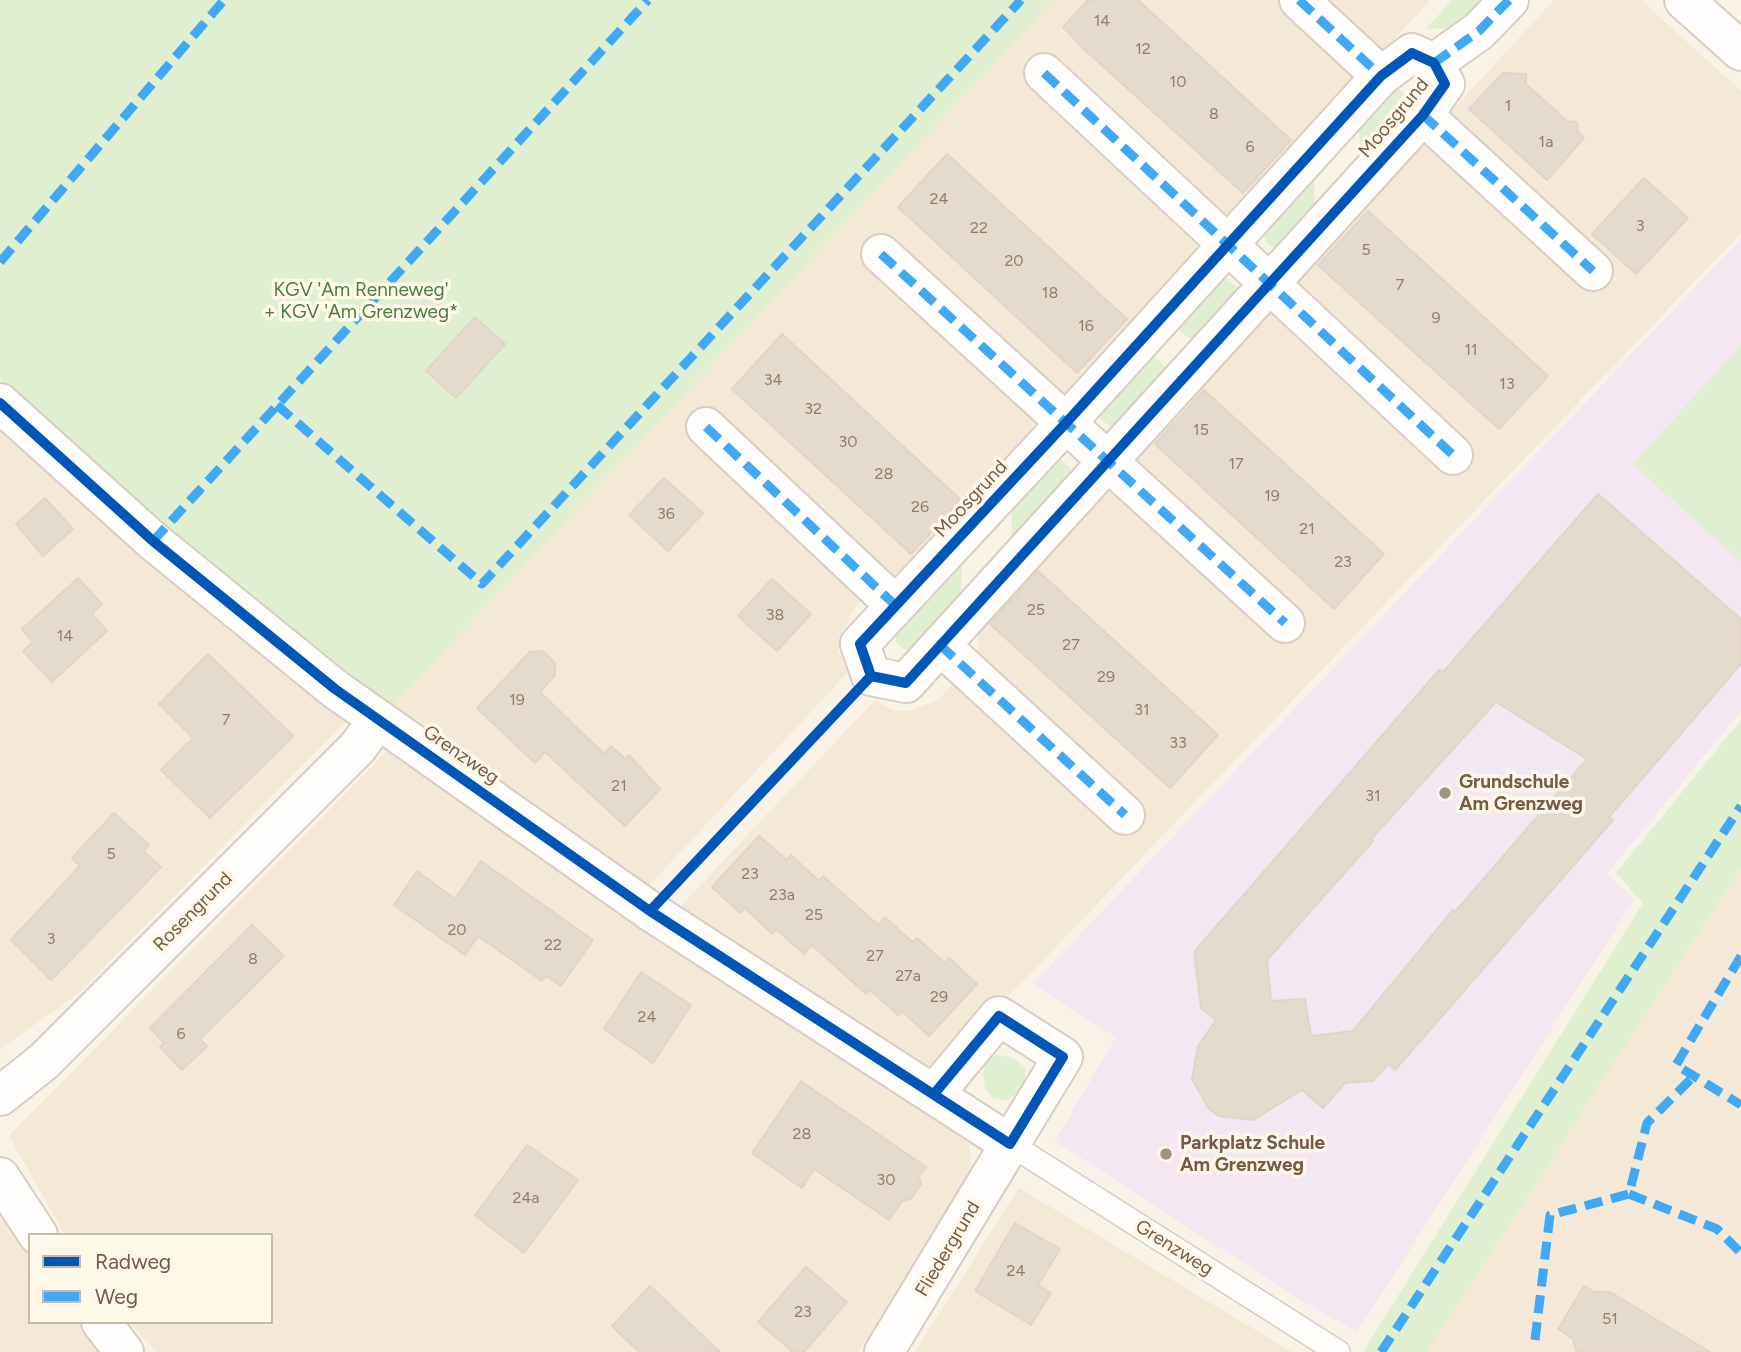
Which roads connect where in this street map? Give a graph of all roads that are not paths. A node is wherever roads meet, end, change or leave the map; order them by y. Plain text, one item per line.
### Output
1 (1299, 0) edge
2 (1509, 0) edge
3 (1684, 0) edge
4 (1741, 51) edge
5 (1434, 63) junction
6 (1044, 73) dead end
7 (1381, 76) junction
8 (1423, 115) junction
9 (1228, 244) junction
10 (881, 254) dead end
11 (1593, 271) dead end
12 (1269, 283) junction
13 (0, 403) edge
14 (1065, 424) junction
15 (706, 427) dead end
16 (1454, 455) dead end
17 (1107, 462) junction
18 (895, 605) junction
19 (1285, 624) dead end
20 (940, 645) junction
21 (378, 719) junction
22 (1125, 815) dead end
23 (933, 1094) junction
24 (0, 1096) edge
25 (1010, 1144) junction
26 (0, 1177) edge
27 (37, 1233) edge
28 (103, 1324) edge
29 (124, 1352) edge
30 (884, 1352) edge
31 (1338, 1352) edge

1 - 7 street, Moosgrund
2 - 5 street, Moosgrund
3 - 4 street
5 - 7 street, Moosgrund
5 - 8 street, Moosgrund
6 - 9 street
7 - 9 street, Moosgrund
8 - 11 street, Moosgrund
8 - 12 street, Moosgrund
9 - 12 street
9 - 14 street, Moosgrund
10 - 14 street
12 - 16 street
12 - 17 street, Moosgrund
13 - 21 street, Grenzweg
14 - 17 street
14 - 18 street, Moosgrund
15 - 18 street
17 - 19 street
17 - 20 street, Moosgrund
18 - 20 street, Moosgrund
20 - 22 street
21 - 23 street, Grenzweg
21 - 24 street, Rosengrund
23 - 25 street, Grenzweg
23 - 25 street
25 - 30 street, Fliedergrund
25 - 31 lane, Grenzweg
26 - 27 street
28 - 29 street

